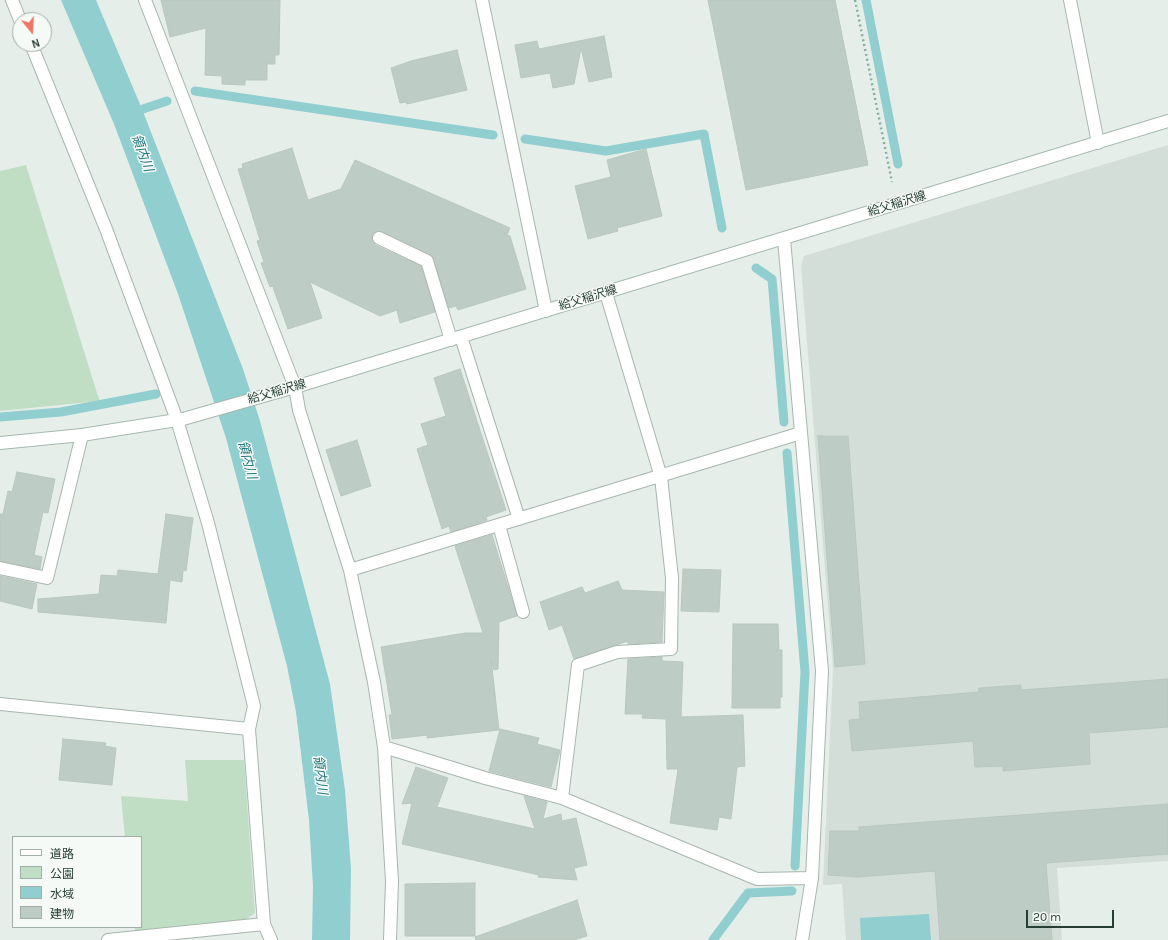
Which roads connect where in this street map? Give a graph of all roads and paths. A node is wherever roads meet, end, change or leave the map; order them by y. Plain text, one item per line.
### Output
1 (12, 0) edge
2 (145, 0) edge
3 (482, 0) edge
4 (855, 0) edge
5 (1070, 0) edge
6 (17, 12) edge
7 (33, 52) edge
8 (1168, 121) edge
9 (1098, 143) junction
10 (896, 204) junction
11 (379, 238) dead end
12 (784, 239) junction
13 (606, 293) junction
14 (546, 311) junction
15 (456, 339) junction
16 (290, 389) junction
17 (180, 419) junction
18 (801, 433) junction
19 (82, 436) junction
20 (0, 443) edge
21 (661, 477) junction
22 (519, 519) junction
23 (499, 525) junction
24 (0, 568) edge
25 (350, 570) junction
26 (523, 612) dead end
27 (0, 704) edge
28 (249, 730) junction
29 (384, 747) junction
30 (562, 798) junction
31 (812, 878) junction
32 (264, 924) junction
33 (108, 940) edge
34 (271, 940) edge
35 (390, 940) edge
36 (802, 940) edge

1 - 6 street
2 - 16 street
3 - 14 street
4 - 10 path
5 - 9 street
7 - 17 street
8 - 9 street, 給父稲沢線
9 - 10 street, 給父稲沢線
10 - 12 street, 給父稲沢線
11 - 15 street
12 - 13 street, 給父稲沢線
12 - 18 street
13 - 14 street, 給父稲沢線
13 - 21 street
14 - 15 street, 給父稲沢線
15 - 16 street, 給父稲沢線
15 - 22 street
16 - 17 street, 給父稲沢線
16 - 25 street
17 - 19 street, 給父稲沢線
17 - 28 street
18 - 21 street
18 - 31 street
19 - 20 street, 給父稲沢線
19 - 24 street
21 - 22 street
21 - 30 street
22 - 23 street
23 - 25 street
23 - 26 street
25 - 29 street
27 - 28 street
28 - 32 street
29 - 30 street
29 - 35 street
30 - 31 street
31 - 36 street
32 - 33 street
32 - 34 street

